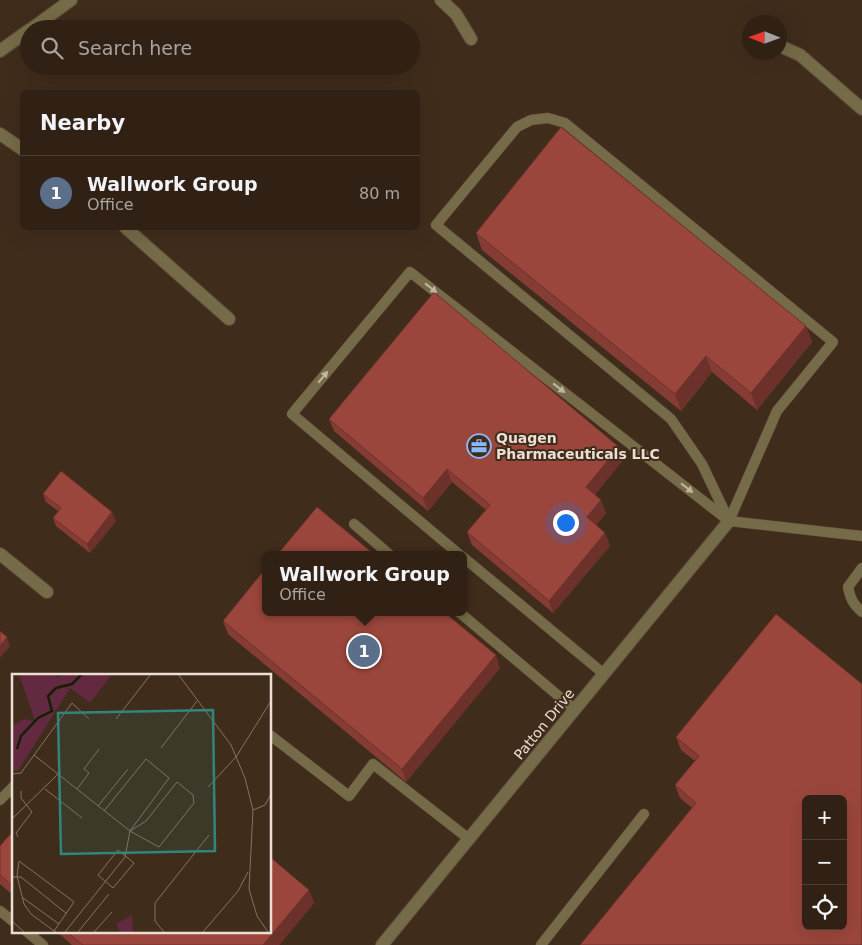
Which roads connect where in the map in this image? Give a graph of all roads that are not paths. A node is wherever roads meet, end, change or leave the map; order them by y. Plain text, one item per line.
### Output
1 (71, 0) edge
2 (441, 0) edge
3 (44, 20) edge
4 (20, 37) edge
5 (471, 39) dead end
6 (787, 49) edge
7 (0, 51) edge
8 (862, 109) edge
9 (0, 134) edge
10 (20, 148) edge
11 (128, 230) edge
12 (228, 319) dead end
13 (729, 521) junction
14 (354, 524) dead end
15 (862, 536) edge
16 (385, 551) edge
17 (456, 551) edge
18 (0, 554) edge
19 (467, 560) edge
20 (862, 568) edge
21 (47, 592) dead end
22 (862, 612) edge
23 (464, 616) edge
24 (604, 674) junction
25 (574, 710) junction
26 (271, 736) edge
27 (12, 788) edge
28 (0, 800) edge
29 (644, 814) dead end
30 (469, 839) junction
31 (0, 911) edge
32 (12, 920) edge
33 (27, 932) edge
34 (43, 945) edge
35 (382, 945) edge
36 (542, 945) edge

1 - 3 street
2 - 5 street
4 - 7 street
6 - 8 street
9 - 10 street
11 - 12 street
13 - 13 lane
13 - 15 lane
17 -> 13 lane
13 - 24 street, Patton Drive
14 - 16 lane
18 - 21 street
19 - 24 lane
20 - 22 lane
23 - 25 lane
24 - 25 street, Patton Drive
25 - 30 street, Patton Drive
26 - 30 lane
27 - 28 lane
29 - 36 lane
30 - 35 street, Patton Drive
31 - 32 lane
33 - 34 lane

